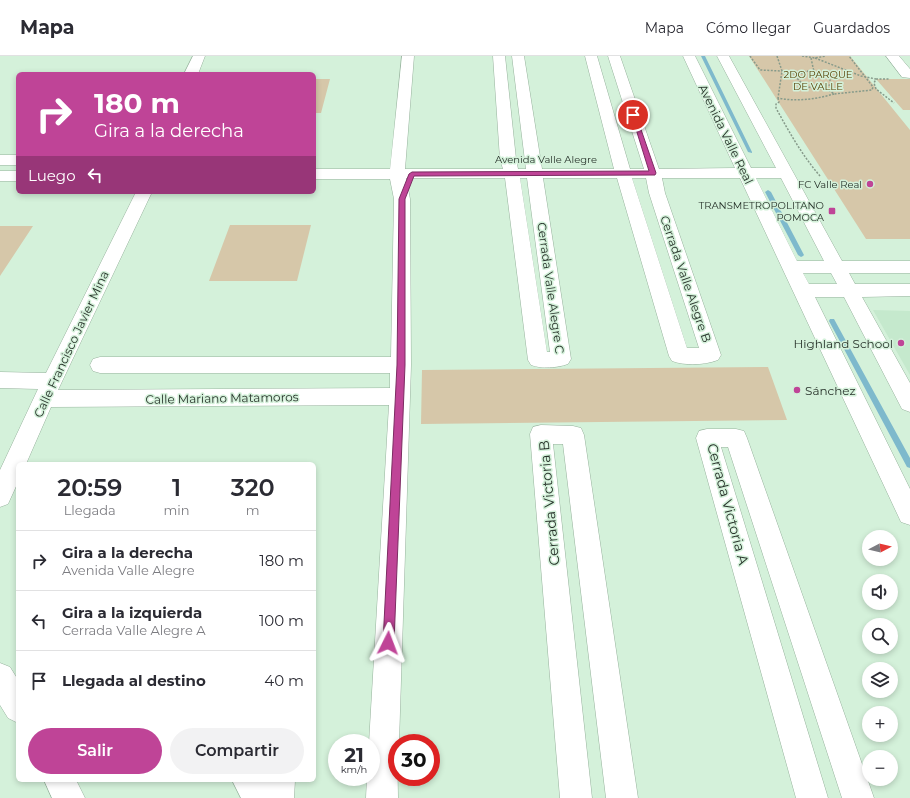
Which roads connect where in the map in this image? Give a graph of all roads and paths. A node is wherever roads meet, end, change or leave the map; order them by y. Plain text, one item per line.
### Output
1 (200, 56) edge
2 (408, 56) edge
3 (420, 56) edge
4 (499, 56) edge
5 (518, 56) edge
6 (591, 56) edge
7 (614, 56) edge
8 (689, 56) edge
9 (723, 56) edge
10 (750, 56) edge
11 (777, 56) edge
12 (802, 56) edge
13 (826, 56) edge
14 (849, 56) edge
15 (892, 56) edge
16 (811, 58) junction
17 (815, 58) junction
18 (782, 71) junction
19 (192, 72) edge
20 (814, 72) junction
21 (797, 74) junction
22 (910, 74) edge
23 (866, 78) junction
24 (826, 88) junction
25 (834, 94) junction
26 (778, 98) junction
27 (894, 103) dead end
28 (415, 128) dead end
29 (383, 159) dead end
30 (778, 159) junction
31 (0, 160) edge
32 (16, 160) edge
33 (744, 161) junction
34 (504, 164) junction
35 (539, 164) junction
36 (615, 164) junction
37 (654, 164) junction
38 (405, 167) junction
39 (787, 173) junction
40 (316, 174) edge
41 (0, 176) edge
42 (16, 176) edge
43 (820, 176) dead end
44 (143, 194) edge
45 (791, 267) junction
46 (836, 267) junction
47 (910, 267) edge
48 (849, 290) junction
49 (910, 290) edge
50 (802, 291) junction
51 (100, 365) dead end
52 (401, 365) junction
53 (0, 380) edge
54 (48, 390) junction
55 (400, 396) junction
56 (910, 403) edge
57 (0, 496) edge
58 (910, 514) edge
59 (0, 677) edge
60 (16, 705) edge
61 (60, 782) edge
62 (248, 782) edge
63 (280, 782) edge
64 (69, 798) edge
65 (259, 798) edge
66 (278, 798) edge
67 (382, 798) edge
68 (576, 798) edge
69 (622, 798) edge
70 (812, 798) edge
71 (858, 798) edge

1 - 19 street
2 - 38 street
3 - 28 street
4 - 34 street
5 - 35 street
6 - 36 street
7 - 37 street
8 - 33 street, Avenida Valle Real
9 - 30 street
10 - 18 path
11 - 18 path
12 - 16 path
13 - 17 path
14 - 23 path
15 - 22 street
16 - 17 path
16 - 20 path
17 - 23 path
18 - 21 path
18 - 26 path
20 - 21 path
20 - 24 path
21 - 24 path
23 - 25 path
23 - 27 path
24 - 25 path
25 - 26 path
26 - 43 path
29 - 38 street, Avenida Valle Alegre
30 - 33 street, Avenida Valle Alegre
30 - 39 street
31 - 32 street
33 - 37 street, Avenida Valle Alegre
33 - 39 street, Avenida Valle Alegre
33 - 45 street, Avenida Valle Real
34 - 35 street, Avenida Valle Alegre
34 - 35 street, Cerrada Valle Alegre C
34 - 38 street, Avenida Valle Alegre
35 - 36 street, Avenida Valle Alegre
36 - 37 street, Avenida Valle Alegre
36 - 37 street, Cerrada Valle Alegre B
38 - 40 street, Avenida Valle Alegre
38 - 52 street
39 - 46 street
41 - 42 street
44 - 54 street, Calle Francisco Javier Mina
45 - 46 street
45 - 50 street, Avenida Valle Real
46 - 47 street
46 - 48 street
48 - 49 street
48 - 50 street
48 - 56 street
50 - 58 street, Avenida Valle Real
51 - 52 street
52 - 55 street
53 - 54 street, Calle Mariano Matamoros
54 - 55 street, Calle Mariano Matamoros
54 - 57 street, Calle Francisco Javier Mina
55 - 67 street
59 - 60 street
61 - 64 street
62 - 65 street
63 - 66 street
68 - 69 street, Cerrada Victoria B
70 - 71 street, Cerrada Victoria A

